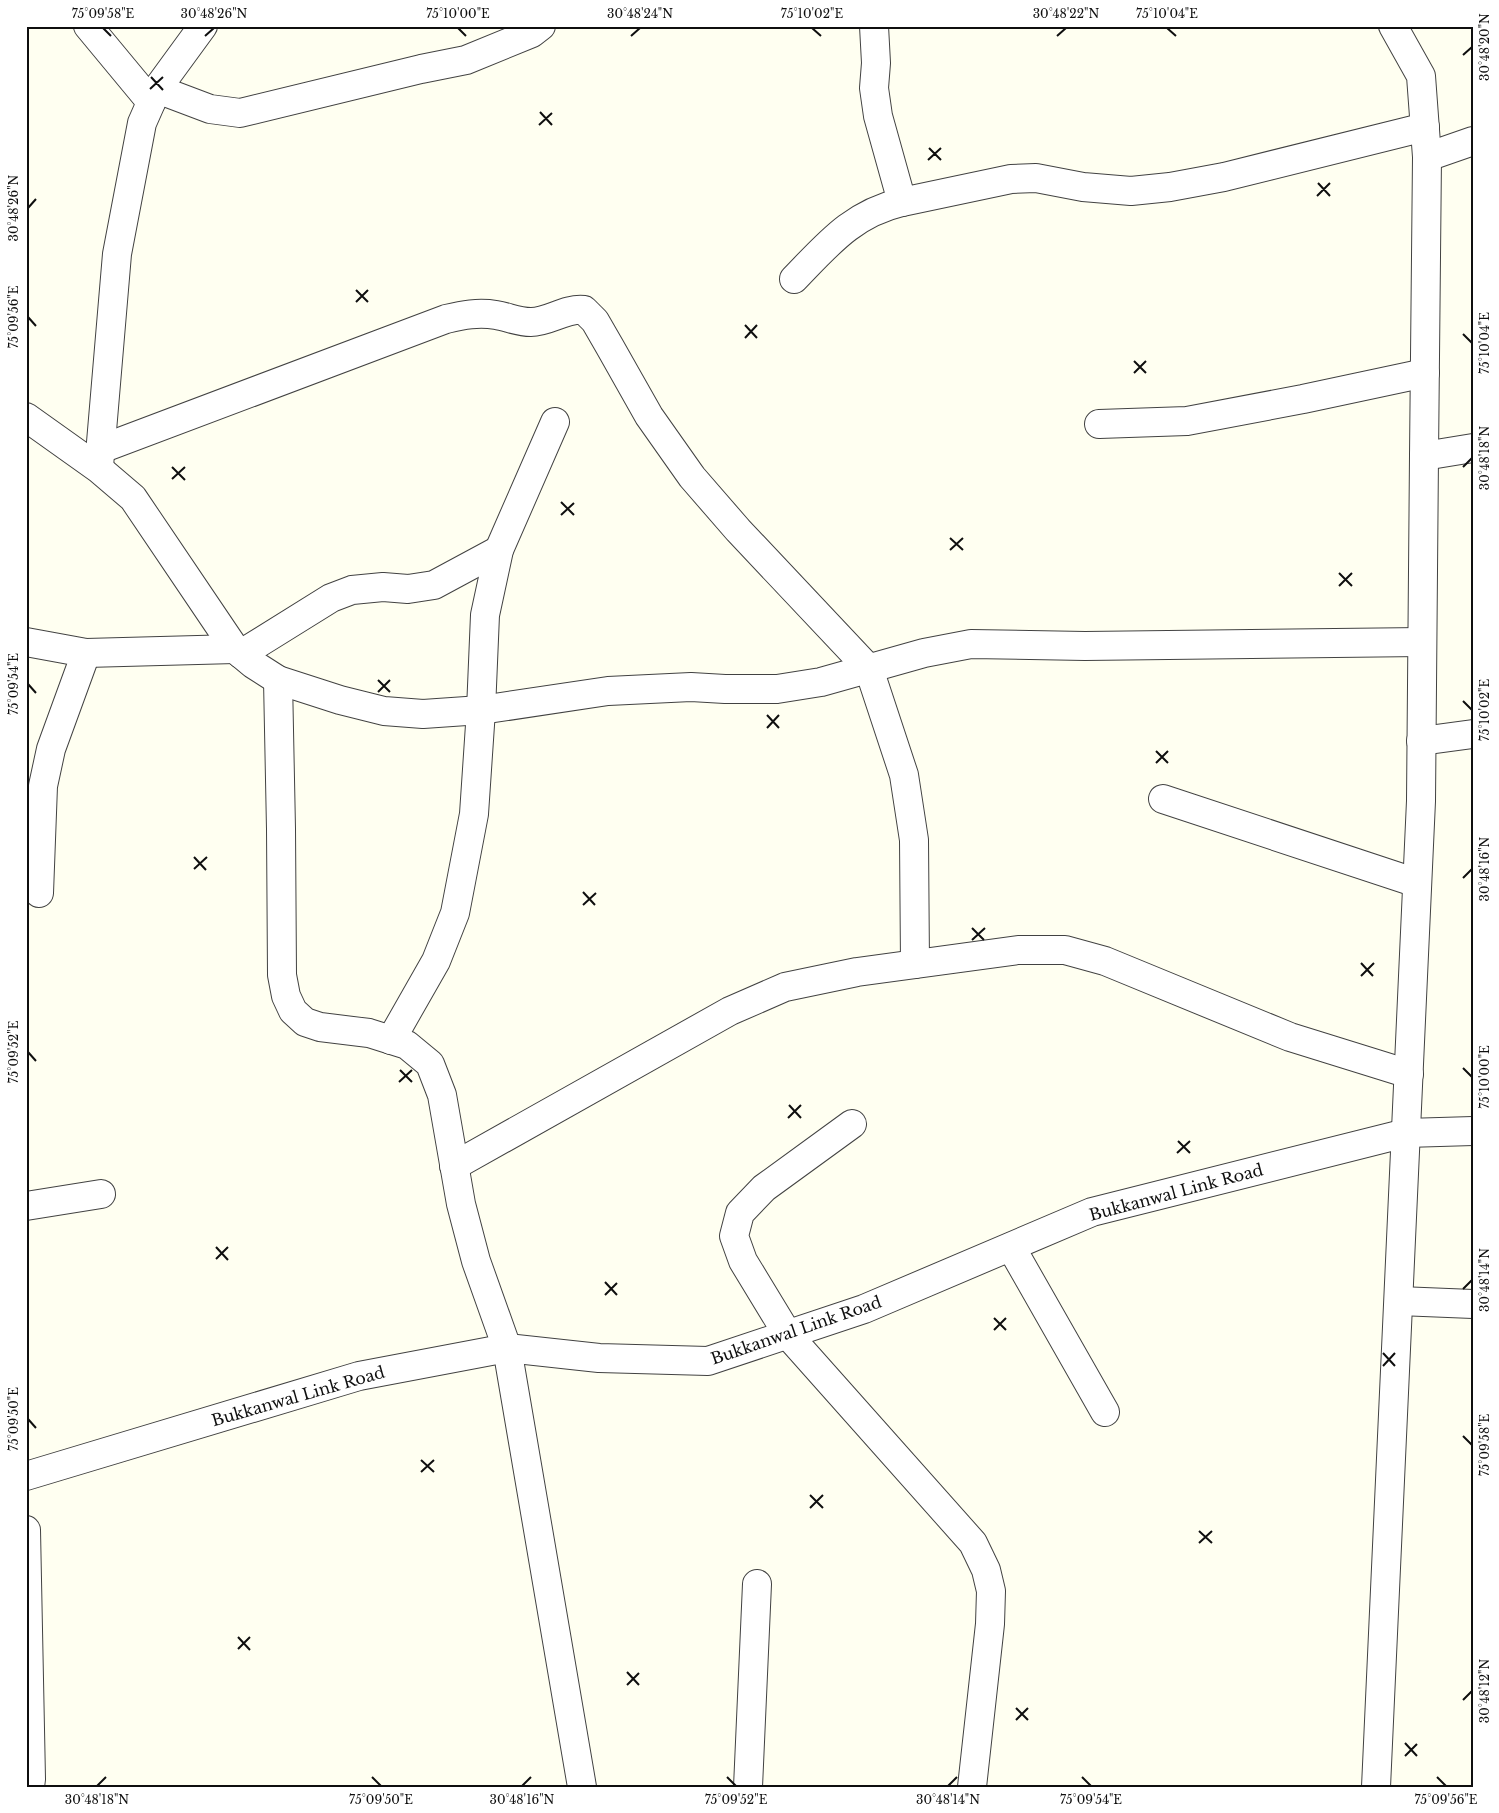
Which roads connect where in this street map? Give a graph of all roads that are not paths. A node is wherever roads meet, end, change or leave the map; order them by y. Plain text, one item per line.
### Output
1 (88, 26) edge
2 (203, 26) edge
3 (541, 26) edge
4 (874, 26) edge
5 (1392, 26) edge
6 (154, 96) junction
7 (1425, 127) junction
8 (1473, 141) edge
9 (1427, 157) junction
10 (902, 202) junction
11 (794, 279) dead end
12 (1425, 373) junction
13 (26, 418) edge
14 (555, 422) dead end
15 (1099, 424) dead end
16 (1473, 448) edge
17 (1424, 456) junction
18 (100, 459) junction
19 (499, 550) junction
20 (26, 642) edge
21 (1422, 642) junction
22 (238, 652) junction
23 (86, 653) junction
24 (869, 669) junction
25 (278, 680) junction
26 (481, 710) junction
27 (1473, 734) edge
28 (1421, 741) junction
29 (1163, 800) dead end
30 (1417, 883) junction
31 (39, 893) dead end
32 (916, 964) junction
33 (391, 1040) junction
34 (1409, 1074) junction
35 (852, 1124) dead end
36 (1473, 1131) edge
37 (1406, 1134) junction
38 (454, 1166) junction
39 (101, 1194) dead end
40 (26, 1206) edge
41 (1011, 1247) junction
42 (1399, 1301) junction
43 (1473, 1304) edge
44 (788, 1335) junction
45 (507, 1348) junction
46 (1105, 1412) dead end
47 (26, 1476) edge
48 (26, 1530) edge
49 (757, 1584) dead end
50 (30, 1787) edge
51 (582, 1787) edge
52 (748, 1787) edge
53 (972, 1787) edge
54 (1376, 1787) edge

1 - 6 street
2 - 6 street
3 - 6 street
4 - 10 street
5 - 7 street
6 - 18 street
7 - 9 street
7 - 10 street
8 - 9 street
9 - 12 street
10 - 11 street
12 - 15 street
12 - 17 street
13 - 18 street
14 - 19 street
16 - 17 street
17 - 21 street
18 - 22 street
18 - 24 street
19 - 22 street
19 - 26 street
20 - 23 street
21 - 24 street
21 - 28 street
22 - 23 street
22 - 25 street
23 - 31 street
24 - 26 street
24 - 32 street
25 - 26 street
25 - 33 street
26 - 33 street
27 - 28 street
28 - 30 street
29 - 30 street
30 - 34 street
32 - 34 street
32 - 38 street
33 - 38 street
34 - 37 street
35 - 44 street
36 - 37 street, Bukkanwal Link Road
37 - 41 street, Bukkanwal Link Road
37 - 42 street
38 - 45 street
39 - 40 street
41 - 44 street, Bukkanwal Link Road
41 - 46 street
42 - 43 street
42 - 54 street
44 - 45 street, Bukkanwal Link Road
44 - 53 street
45 - 47 street, Bukkanwal Link Road
45 - 51 street
48 - 50 street
49 - 52 street

